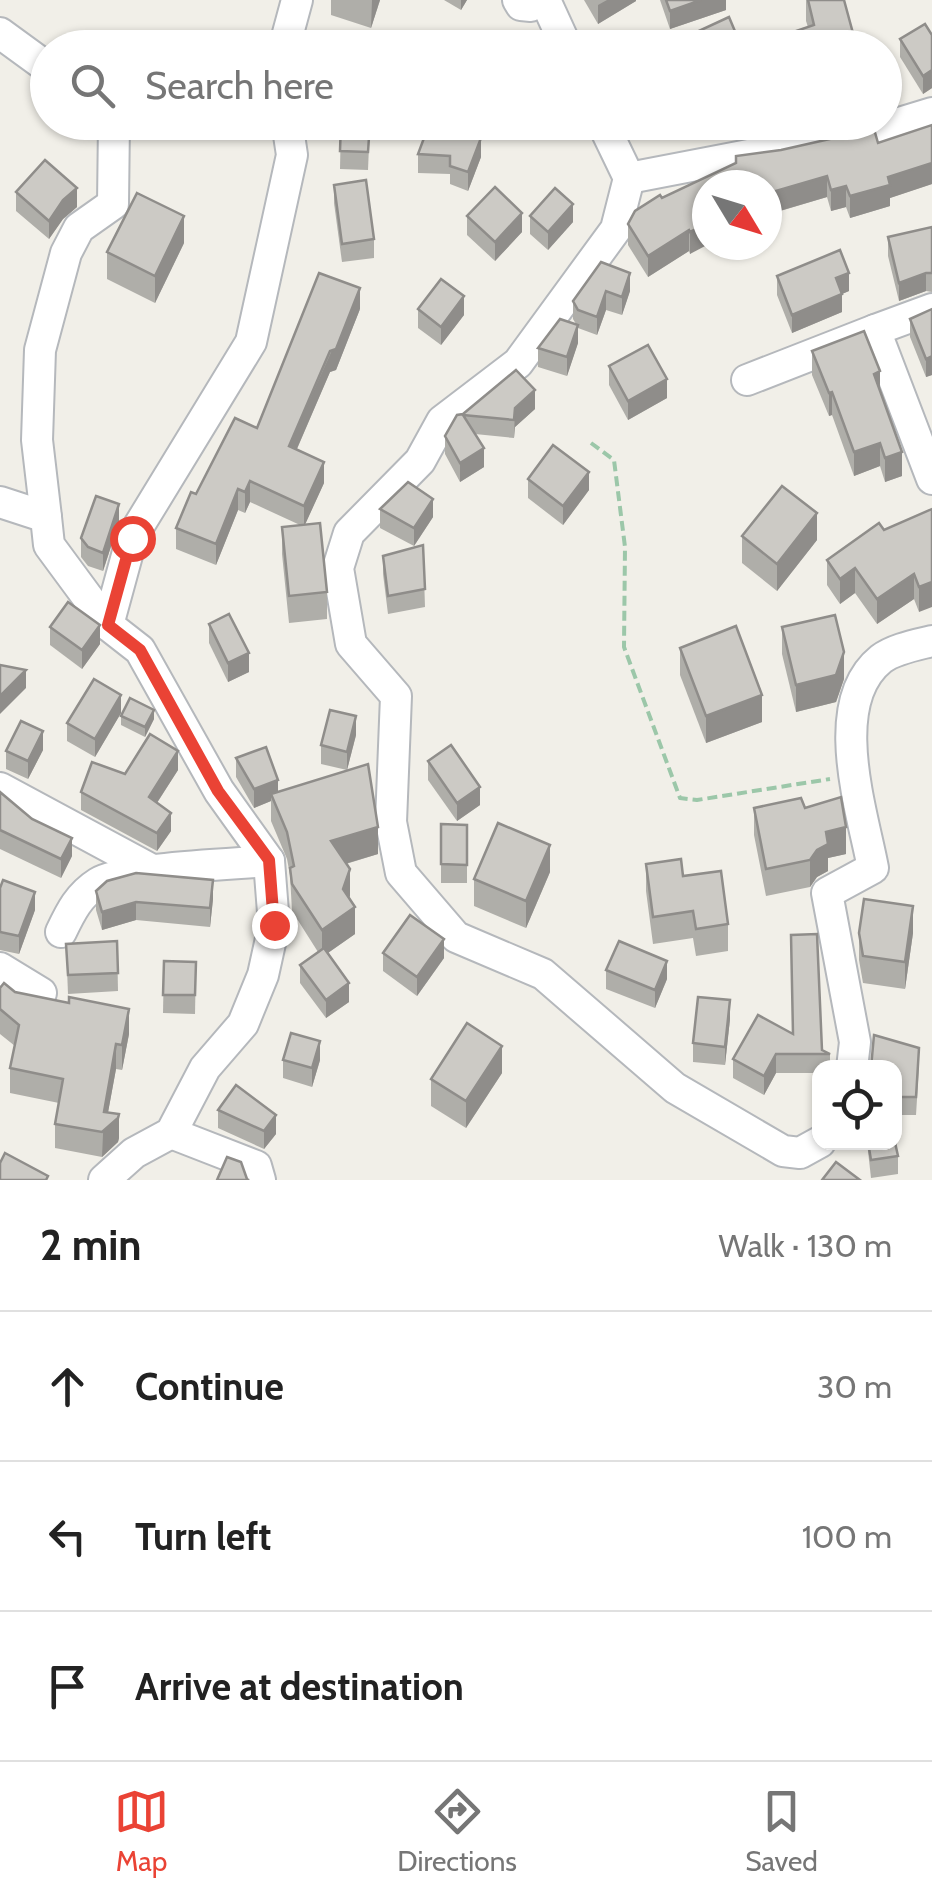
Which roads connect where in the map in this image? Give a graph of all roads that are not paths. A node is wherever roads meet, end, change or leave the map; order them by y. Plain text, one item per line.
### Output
1 (296, 0) edge
2 (518, 0) edge
3 (543, 0) edge
4 (288, 30) edge
5 (558, 30) edge
6 (0, 32) edge
7 (30, 54) edge
8 (932, 113) edge
9 (902, 122) edge
10 (114, 140) edge
11 (290, 140) edge
12 (611, 140) edge
13 (827, 140) edge
14 (629, 178) junction
15 (932, 309) edge
16 (875, 330) junction
17 (747, 380) dead end
18 (932, 480) edge
19 (0, 502) edge
20 (46, 517) junction
21 (108, 625) junction
22 (932, 641) edge
23 (0, 788) edge
24 (269, 860) junction
25 (154, 871) junction
26 (62, 932) dead end
27 (0, 968) edge
28 (41, 992) dead end
29 (853, 1060) edge
30 (171, 1134) junction
31 (812, 1146) edge
32 (104, 1180) edge
33 (260, 1180) edge

1 - 4 street
2 - 3 street
3 - 5 street
6 - 7 street
8 - 9 street
10 - 20 street
11 - 21 street
12 - 14 street
13 - 14 street
14 - 31 street
15 - 16 street
16 - 17 street
16 - 18 street
19 - 20 street
20 - 21 street
21 - 24 street
22 - 29 street
23 - 25 street
24 - 25 street
24 - 30 street
25 - 26 street
27 - 28 street
30 - 32 street
30 - 33 street

